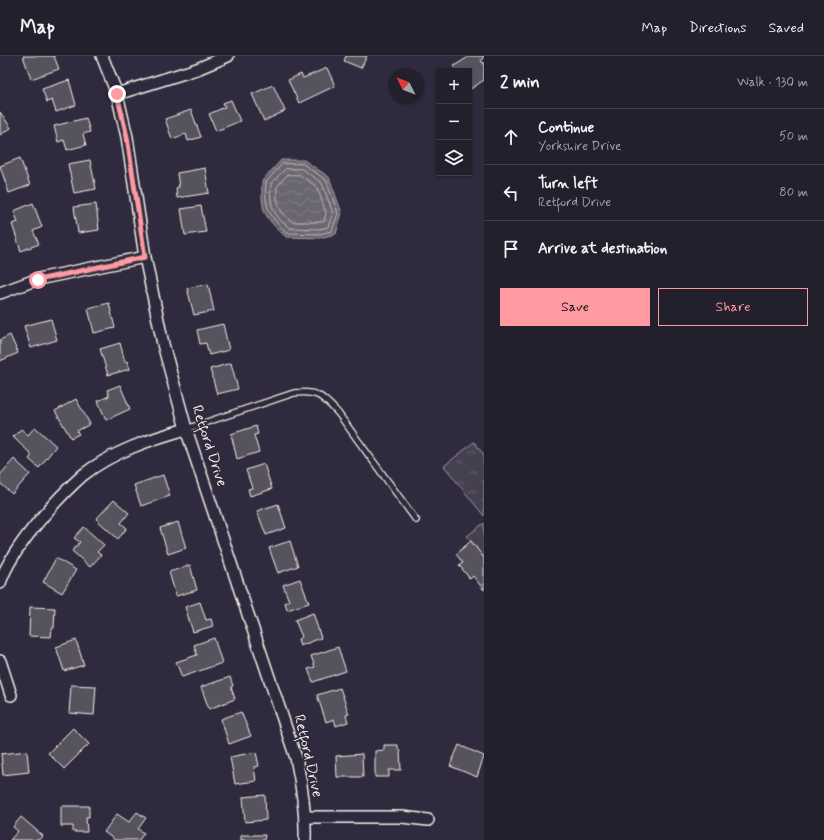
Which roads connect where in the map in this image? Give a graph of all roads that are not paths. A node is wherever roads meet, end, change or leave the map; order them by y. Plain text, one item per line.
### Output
1 (102, 56) edge
2 (228, 56) edge
3 (117, 94) junction
4 (145, 257) junction
5 (0, 291) edge
6 (186, 429) junction
7 (416, 520) dead end
8 (0, 583) edge
9 (0, 661) edge
10 (11, 695) dead end
11 (306, 817) junction
12 (428, 820) dead end
13 (305, 840) edge

1 - 3 street, Retford Drive
2 - 3 street
3 - 4 street, Retford Drive
4 - 5 street
4 - 6 street, Retford Drive
6 - 7 lane
6 - 8 street
6 - 11 street, Retford Drive
9 - 10 street
11 - 12 street
11 - 13 street, Retford Drive

